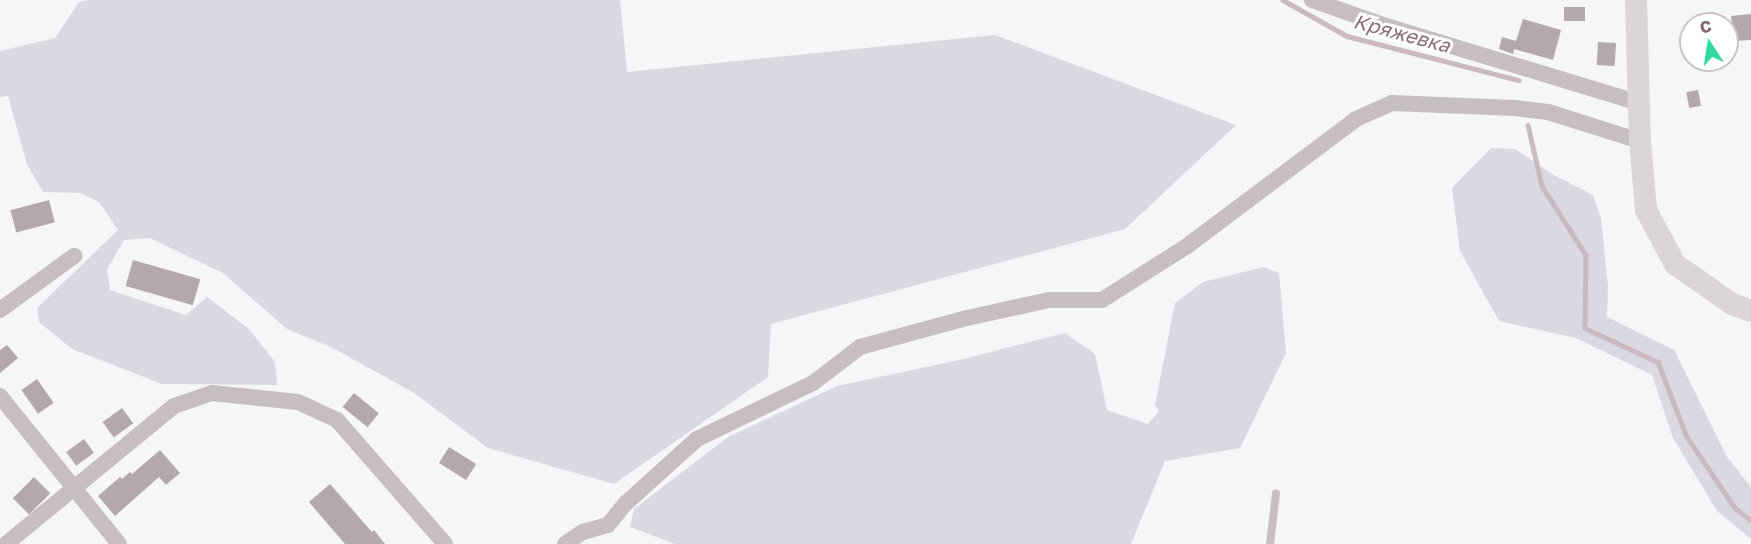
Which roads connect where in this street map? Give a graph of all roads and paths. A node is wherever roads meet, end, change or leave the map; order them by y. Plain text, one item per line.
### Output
1 (1312, 0) edge
2 (1636, 0) edge
3 (1639, 103) junction
4 (1640, 141) junction
5 (74, 256) dead end
6 (0, 310) edge
7 (1751, 311) edge
8 (0, 396) edge
9 (73, 488) junction
10 (1276, 493) dead end
11 (6, 544) edge
12 (119, 544) edge
13 (445, 544) edge
14 (565, 544) edge
15 (1270, 544) edge

1 - 3 street
2 - 3 street
3 - 4 street
4 - 7 street
4 - 14 street
5 - 6 street
8 - 9 street
9 - 11 street
9 - 12 street
9 - 13 street
10 - 15 lane

